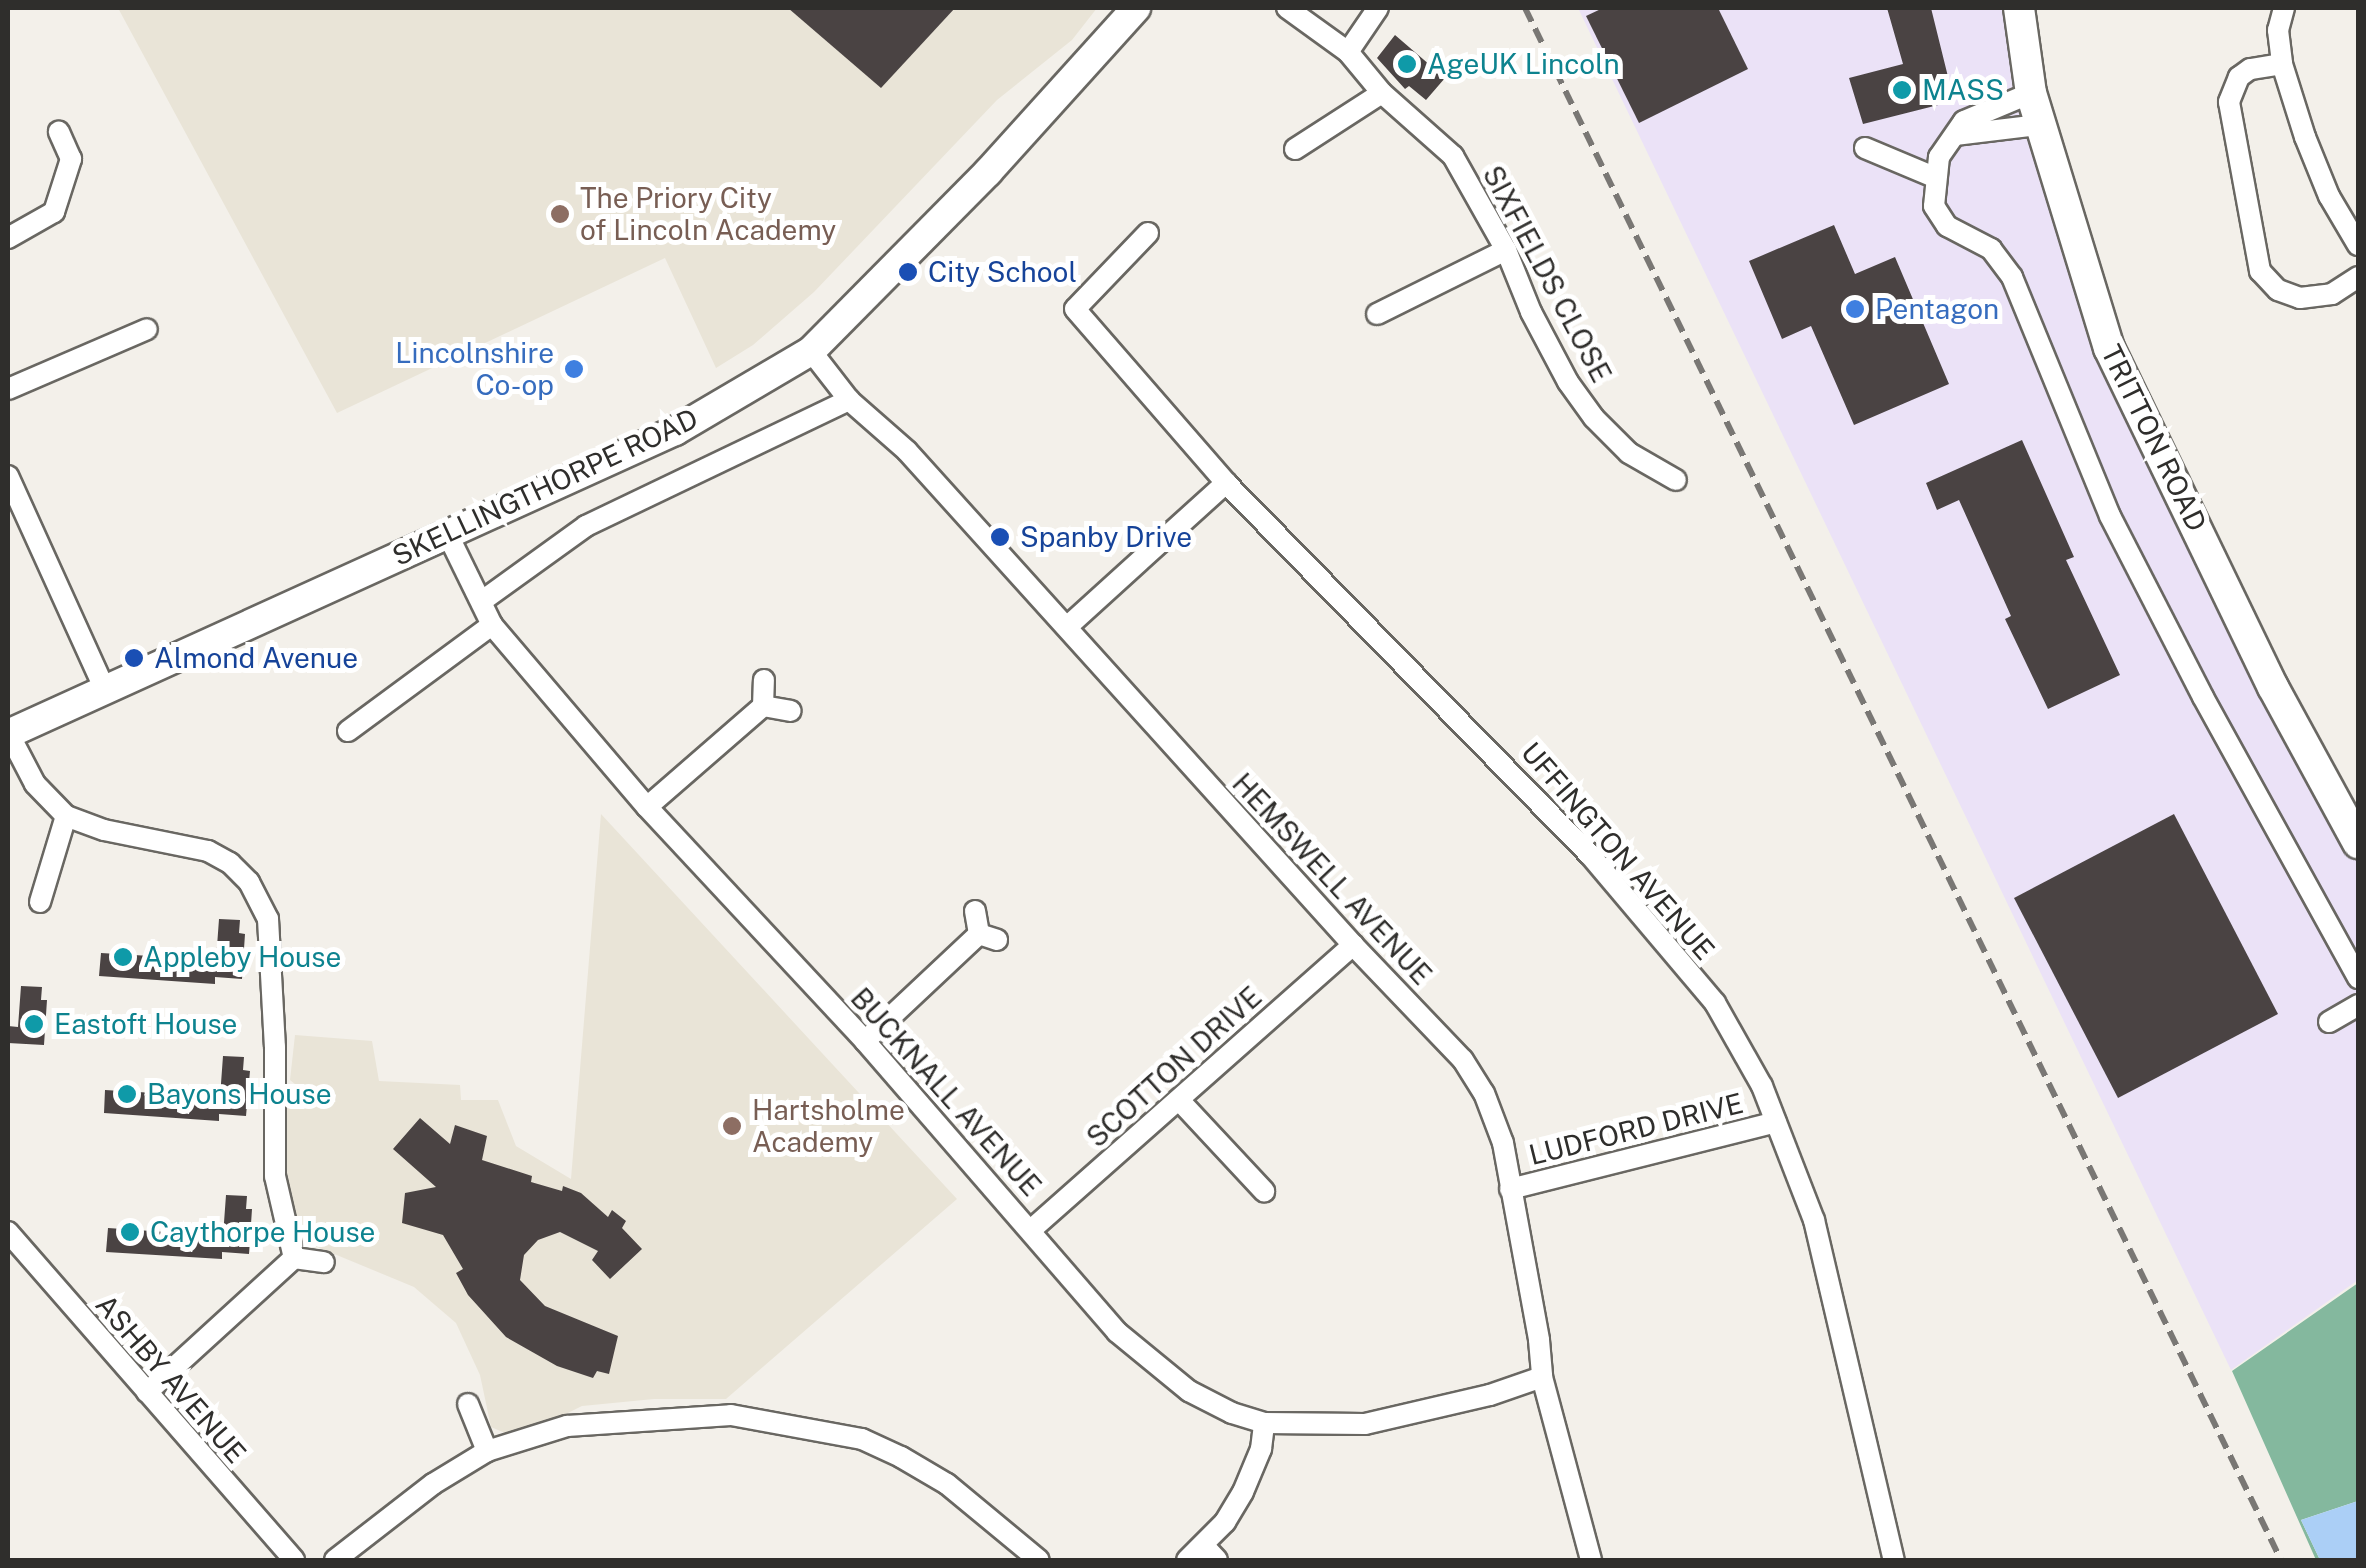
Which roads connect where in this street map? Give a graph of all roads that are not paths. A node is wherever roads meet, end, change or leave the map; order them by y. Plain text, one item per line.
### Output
1 (1136, 8) edge
2 (1287, 8) edge
3 (1378, 8) edge
4 (2019, 8) edge
5 (2284, 8) edge
6 (1348, 52) junction
7 (2282, 64) junction
8 (1382, 93) junction
9 (2030, 93) junction
10 (2039, 125) junction
11 (59, 132) dead end
12 (1955, 135) junction
13 (1295, 148) dead end
14 (1865, 148) dead end
15 (1934, 177) junction
16 (1148, 233) dead end
17 (8, 238) edge
18 (2358, 245) edge
19 (1506, 250) junction
20 (2358, 277) edge
21 (1377, 314) dead end
22 (147, 329) dead end
23 (811, 352) junction
24 (8, 389) edge
25 (849, 400) junction
26 (8, 476) edge
27 (1676, 480) dead end
28 (1226, 483) junction
29 (448, 533) junction
30 (482, 601) junction
31 (492, 625) junction
32 (1067, 627) junction
33 (764, 680) dead end
34 (106, 692) junction
35 (763, 706) junction
36 (791, 711) dead end
37 (348, 731) dead end
38 (8, 734) edge
39 (648, 807) junction
40 (66, 816) junction
41 (2358, 843) edge
42 (40, 902) dead end
43 (975, 911) dead end
44 (1353, 946) junction
45 (2358, 978) edge
46 (2358, 1005) edge
47 (2329, 1022) dead end
48 (865, 1041) junction
49 (1179, 1100) junction
50 (1776, 1122) junction
51 (1510, 1189) junction
52 (1264, 1191) dead end
53 (1032, 1229) junction
54 (8, 1232) edge
55 (294, 1258) junction
56 (324, 1262) dead end
57 (1542, 1376) junction
58 (147, 1392) junction
59 (468, 1404) dead end
60 (1264, 1422) junction
61 (487, 1450) junction
62 (1210, 1553) edge
63 (294, 1560) edge
64 (335, 1560) edge
65 (1039, 1560) edge
66 (1187, 1560) edge
67 (1591, 1560) edge
68 (1894, 1560) edge

1 - 23 main road, SKELLINGTHORPE ROAD
2 - 6 street, SIXFIELDS CLOSE
3 - 6 street
4 - 9 main road, TRITTON ROAD
5 - 7 street
6 - 8 street, SIXFIELDS CLOSE
7 - 18 street
7 - 20 street
8 - 13 street
8 - 19 street, SIXFIELDS CLOSE
9 - 10 main road, TRITTON ROAD
9 - 12 street
10 - 12 street
10 - 41 main road, TRITTON ROAD
11 - 17 street
12 - 15 street
14 - 15 street
15 - 45 street
16 - 28 street, UFFINGTON AVENUE
19 - 21 street
19 - 27 street, SIXFIELDS CLOSE
22 - 24 street
23 - 25 street, HEMSWELL AVENUE
23 - 29 main road, SKELLINGTHORPE ROAD
25 - 30 street, SKELLINGTHORPE ROAD
25 - 32 street, HEMSWELL AVENUE
26 - 34 street
28 - 32 street
28 - 50 street, UFFINGTON AVENUE
29 - 30 street, BUCKNALL AVENUE
29 - 34 main road, SKELLINGTHORPE ROAD
30 - 31 street, BUCKNALL AVENUE
31 - 37 street
31 - 39 street, BUCKNALL AVENUE
32 - 44 street, HEMSWELL AVENUE
33 - 35 street
34 - 38 main road, SKELLINGTHORPE ROAD
35 - 36 street
35 - 39 street
38 - 40 street
39 - 48 street, BUCKNALL AVENUE
40 - 42 street
40 - 55 street
43 - 48 street
44 - 49 street, SCOTTON DRIVE
44 - 51 street, HEMSWELL AVENUE
46 - 47 street
48 - 53 street, BUCKNALL AVENUE
49 - 52 street
49 - 53 street, SCOTTON DRIVE
50 - 51 street, LUDFORD DRIVE
50 - 68 street, UFFINGTON AVENUE
51 - 57 street, HEMSWELL AVENUE
53 - 60 street, BUCKNALL AVENUE
54 - 58 street, ASHBY AVENUE
55 - 56 street
55 - 58 street
57 - 60 street, BUCKNALL AVENUE
57 - 67 street, HEMSWELL AVENUE
58 - 63 street, ASHBY AVENUE
59 - 61 street
60 - 62 street
61 - 64 street
61 - 65 street
62 - 66 street

